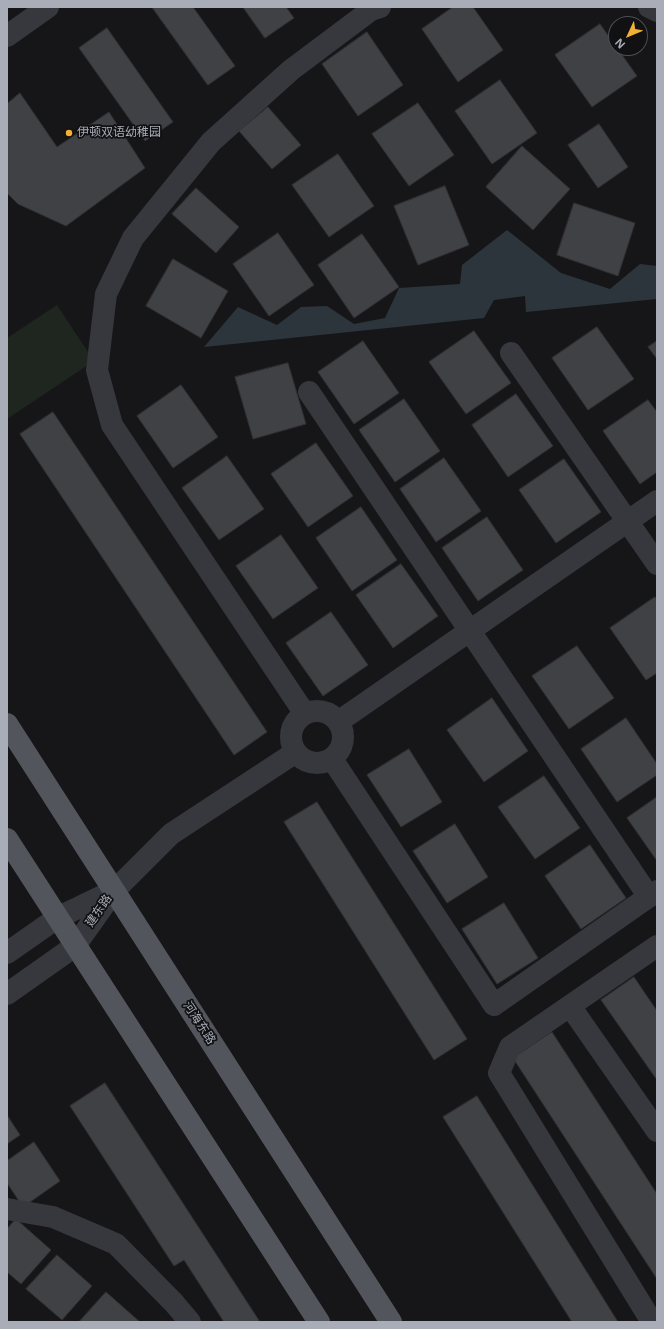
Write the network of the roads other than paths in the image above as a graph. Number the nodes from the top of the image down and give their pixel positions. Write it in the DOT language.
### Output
graph roads {
  1 [pos="48,7"];
  2 [pos="649,7"];
  3 [pos="370,9"];
  4 [pos="657,11"];
  5 [pos="7,36"];
  6 [pos="511,353"];
  7 [pos="309,392"];
  8 [pos="657,501"];
  9 [pos="628,522"];
  10 [pos="657,564"];
  11 [pos="469,631"];
  12 [pos="305,714"];
  13 [pos="338,722"];
  14 [pos="7,724"];
  15 [pos="296,752"];
  16 [pos="332,759"];
  17 [pos="7,839"];
  18 [pos="114,890"];
  19 [pos="653,894"];
  20 [pos="57,918"];
  21 [pos="75,946"];
  22 [pos="657,946"];
  23 [pos="7,953"];
  24 [pos="7,994"];
  25 [pos="570,1006"];
  26 [pos="657,1131"];
  27 [pos="7,1209"];
  28 [pos="190,1322"];
  29 [pos="319,1322"];
  30 [pos="391,1322"];
  31 [pos="652,1322"];
  1 -- 5 [label="street"];
  2 -- 4 [label="street"];
  3 -- 12 [label="street"];
  6 -- 9 [label="street"];
  7 -- 11 [label="street"];
  8 -- 9 [label="street"];
  9 -- 10 [label="street"];
  9 -- 11 [label="street"];
  11 -- 13 [label="street"];
  11 -- 19 [label="street"];
  12 -- 13 [label="street"];
  12 -- 15 [label="street"];
  13 -- 16 [label="street"];
  14 -- 18 [label="main road, 河海东路"];
  15 -- 16 [label="street"];
  15 -- 18 [label="street"];
  16 -- 19 [label="street"];
  17 -- 20 [label="main road"];
  18 -- 20 [label="street, 建东路"];
  18 -- 21 [label="street, 建东路"];
  18 -- 30 [label="main road, 河海东路"];
  20 -- 21 [label="main road"];
  20 -- 23 [label="street, 建东路"];
  21 -- 24 [label="street, 建东路"];
  21 -- 29 [label="main road"];
  22 -- 25 [label="street"];
  25 -- 26 [label="street"];
  25 -- 31 [label="street"];
  27 -- 28 [label="street"];
}
